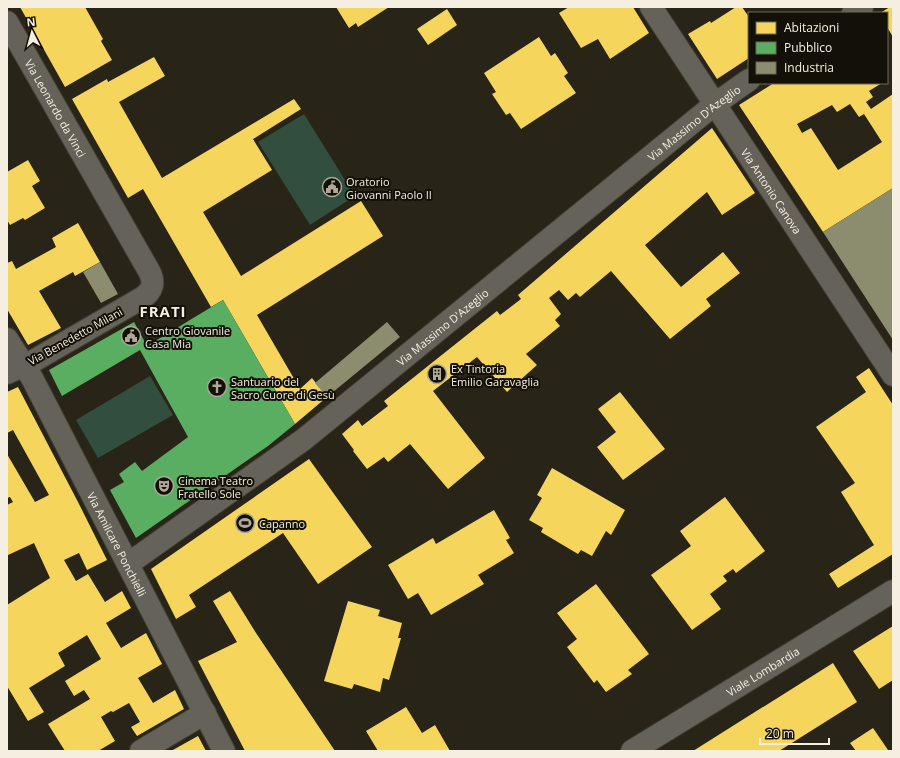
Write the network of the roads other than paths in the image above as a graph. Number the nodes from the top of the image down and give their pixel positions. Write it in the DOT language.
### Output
graph roads {
  1 [pos="651,7"];
  2 [pos="7,22"];
  3 [pos="748,81"];
  4 [pos="716,104"];
  5 [pos="142,298"];
  6 [pos="7,340"];
  7 [pos="15,369"];
  8 [pos="893,375"];
  9 [pos="128,564"];
  10 [pos="893,591"];
  11 [pos="205,713"];
  12 [pos="141,751"];
  13 [pos="224,751"];
  14 [pos="632,751"];
  1 -- 4 [label="street, Via Antonio Canova"];
  2 -- 5 [label="street, Via Leonardo da Vinci"];
  3 -- 4 [label="street, Via Massimo D'Azeglio"];
  4 -- 8 [label="street, Via Antonio Canova"];
  4 -- 9 [label="street, Via Massimo D'Azeglio"];
  5 -- 7 [label="street, Via Benedetto Milani"];
  6 -- 7 [label="street, Via Amilcare Ponchielli"];
  7 -- 9 [label="street, Via Amilcare Ponchielli"];
  9 -- 11 [label="street, Via Amilcare Ponchielli"];
  10 -- 14 [label="street, Viale Lombardia"];
  11 -- 12 [label="street"];
  11 -- 13 [label="street, Via Amilcare Ponchielli"];
}
